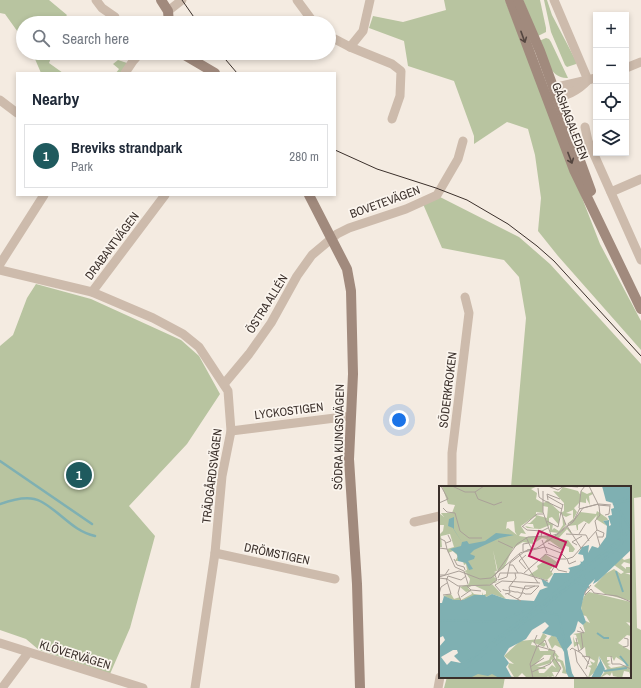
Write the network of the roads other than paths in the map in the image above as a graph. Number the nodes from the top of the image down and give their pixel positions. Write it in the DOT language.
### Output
graph roads {
  1 [pos="96,0"];
  2 [pos="161,0"];
  3 [pos="182,0"];
  4 [pos="297,0"];
  5 [pos="370,0"];
  6 [pos="510,0"];
  7 [pos="518,0"];
  8 [pos="554,0"];
  9 [pos="168,11"];
  10 [pos="114,16"];
  11 [pos="169,16"];
  12 [pos="309,16"];
  13 [pos="336,40"];
  14 [pos="350,47"];
  15 [pos="134,60"];
  16 [pos="193,60"];
  17 [pos="641,62"];
  18 [pos="629,67"];
  19 [pos="126,72"];
  20 [pos="213,72"];
  21 [pos="592,79"];
  22 [pos="555,93"];
  23 [pos="546,96"];
  24 [pos="0,100"];
  25 [pos="16,112"];
  26 [pos="392,119"];
  27 [pos="585,127"];
  28 [pos="462,141"];
  29 [pos="641,179"];
  30 [pos="611,192"];
  31 [pos="43,196"];
  32 [pos="165,196"];
  33 [pos="310,196"];
  34 [pos="332,239"];
  35 [pos="612,249"];
  36 [pos="641,260"];
  37 [pos="0,264"];
  38 [pos="0,270"];
  39 [pos="92,292"];
  40 [pos="465,297"];
  41 [pos="641,308"];
  42 [pos="224,384"];
  43 [pos="351,416"];
  44 [pos="231,431"];
  45 [pos="452,486"];
  46 [pos="439,516"];
  47 [pos="414,522"];
  48 [pos="215,553"];
  49 [pos="335,579"];
  50 [pos="0,644"];
  51 [pos="28,653"];
  52 [pos="440,678"];
  53 [pos="2,688"];
  54 [pos="143,688"];
  55 [pos="195,688"];
  56 [pos="360,688"];
  57 [pos="438,688"];
  1 -- 10 [label="street"];
  2 -- 9 [label="main road"];
  3 -- 9 [label="street"];
  4 -- 12 [label="street"];
  5 -- 14 [label="street"];
  6 -- 23 [label="main road, GÅSHAGALEDEN, one-way"];
  7 -- 22 [label="main road, GÅSHAGALEDEN"];
  8 -- 21 [label="street"];
  9 -- 11 [label="main road"];
  13 -- 14 [label="street"];
  14 -- 26 [label="street"];
  15 -- 19 [label="street"];
  16 -- 20 [label="main road"];
  17 -- 18 [label="street"];
  21 -- 22 [label="street"];
  22 -- 23 [label="street"];
  22 -- 35 [label="main road, GÅSHAGALEDEN"];
  23 -- 35 [label="main road, GÅSHAGALEDEN, one-way"];
  24 -- 25 [label="street"];
  27 -- 30 [label="street"];
  28 -- 34 [label="street, BOVETEVÄGEN"];
  29 -- 30 [label="street"];
  30 -- 36 [label="street"];
  31 -- 37 [label="street"];
  32 -- 39 [label="street, DRABANTVÄGEN"];
  33 -- 34 [label="main road, SÖDRA KUNGSVÄGEN"];
  34 -- 42 [label="street, ÖSTRA ALLÉN"];
  34 -- 43 [label="main road, SÖDRA KUNGSVÄGEN"];
  35 -- 41 [label="main road, GÅSHAGALEDEN"];
  38 -- 39 [label="street, TRÄDGÅRDSVÄGEN"];
  39 -- 42 [label="street, TRÄDGÅRDSVÄGEN"];
  40 -- 45 [label="street, SÖDERKROKEN"];
  42 -- 44 [label="street, TRÄDGÅRDSVÄGEN"];
  43 -- 44 [label="street, LYCKOSTIGEN"];
  43 -- 56 [label="main road, SÖDRA KUNGSVÄGEN"];
  44 -- 48 [label="street, TRÄDGÅRDSVÄGEN"];
  46 -- 47 [label="street"];
  48 -- 49 [label="street, DRÖMSTIGEN"];
  48 -- 55 [label="street, TRÄDGÅRDSVÄGEN"];
  50 -- 51 [label="street, KLÖVERVÄGEN"];
  51 -- 53 [label="street"];
  51 -- 54 [label="street, KLÖVERVÄGEN"];
  52 -- 57 [label="street"];
}
